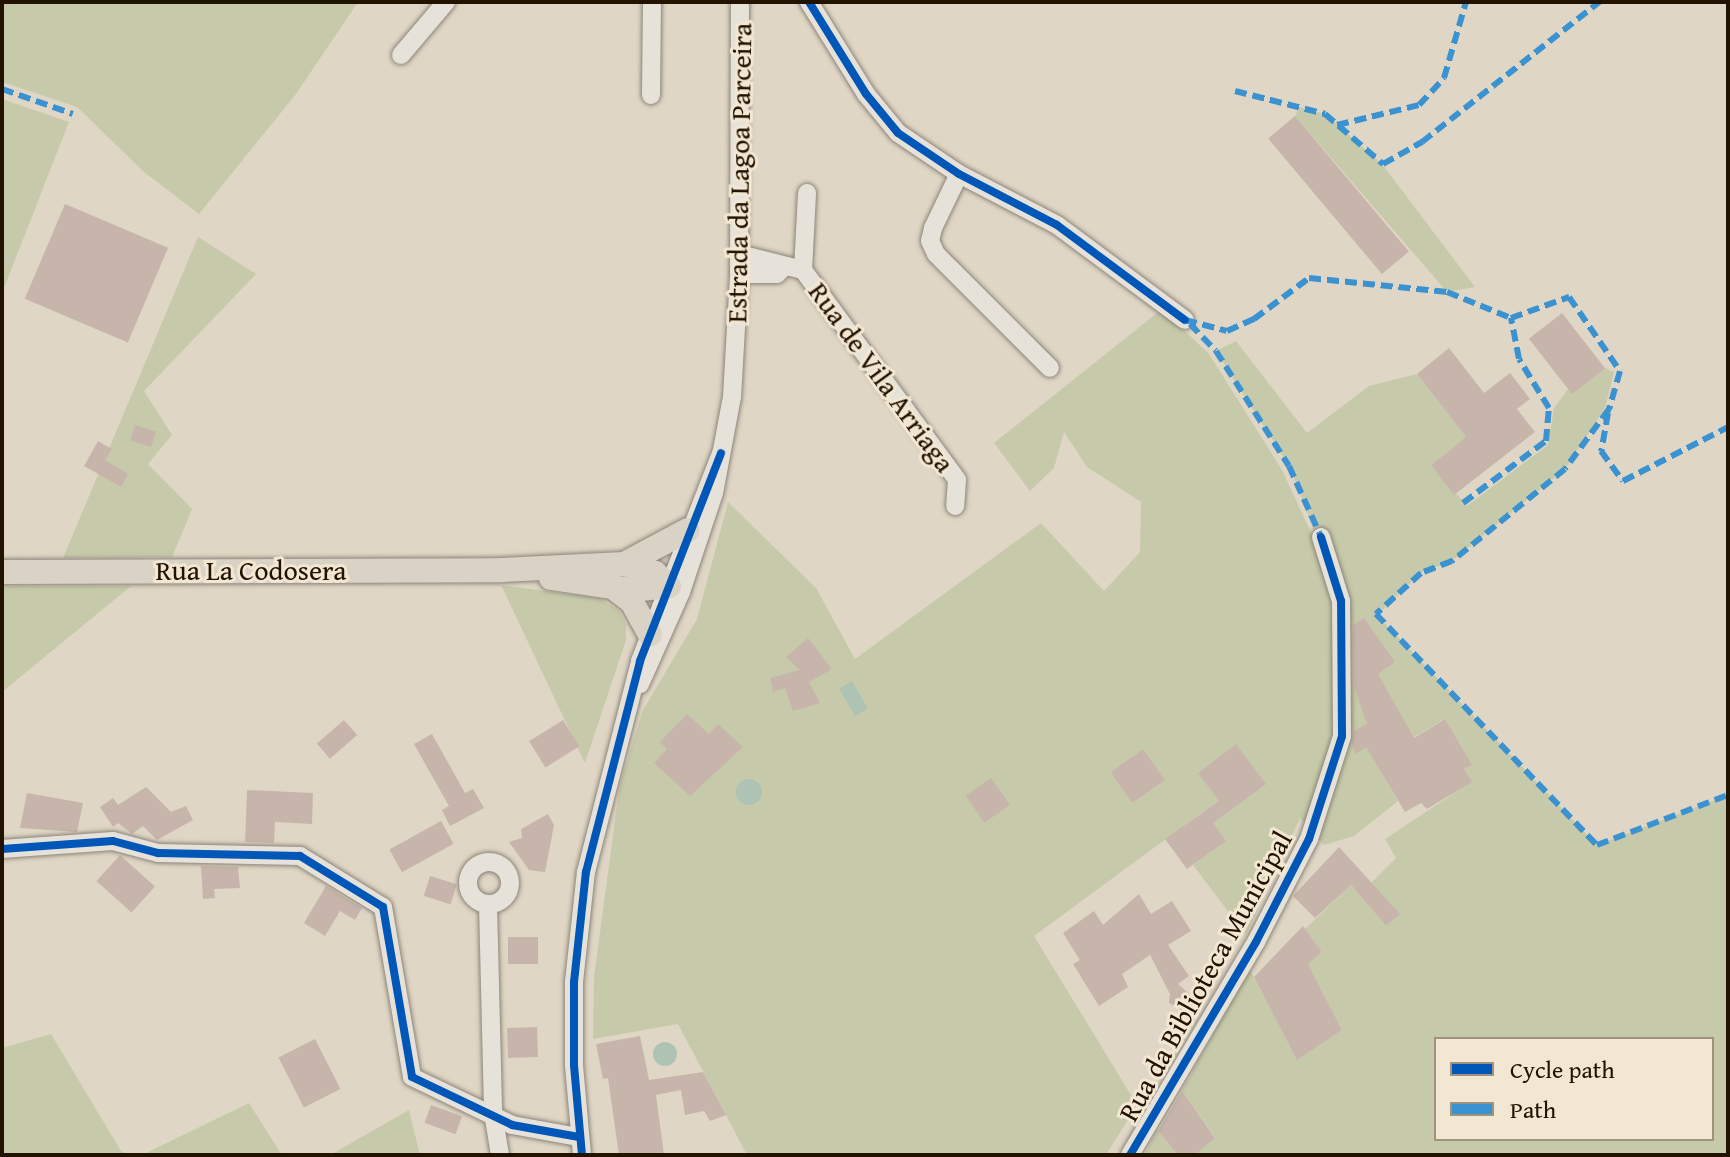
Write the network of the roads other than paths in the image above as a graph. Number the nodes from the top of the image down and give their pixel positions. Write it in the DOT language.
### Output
graph roads {
  1 [pos="446,2"];
  2 [pos="652,2"];
  3 [pos="740,2"];
  4 [pos="809,2"];
  5 [pos="401,55"];
  6 [pos="651,95"];
  7 [pos="959,174"];
  8 [pos="807,193"];
  9 [pos="739,254"];
  10 [pos="794,268"];
  11 [pos="739,274"];
  12 [pos="1185,320"];
  13 [pos="1050,368"];
  14 [pos="721,453"];
  15 [pos="955,506"];
  16 [pos="688,530"];
  17 [pos="1321,537"];
  18 [pos="624,564"];
  19 [pos="501,570"];
  20 [pos="2,572"];
  21 [pos="614,588"];
  22 [pos="675,589"];
  23 [pos="650,634"];
  24 [pos="634,693"];
  25 [pos="2,849"];
  26 [pos="488,904"];
  27 [pos="493,1113"];
  28 [pos="581,1146"];
  29 [pos="500,1155"];
  30 [pos="1130,1155"];
  1 -- 5 [label="street"];
  2 -- 6 [label="street"];
  3 -- 9 [label="street, Estrada da Lagoa Parceira"];
  4 -- 7 [label="street"];
  7 -- 12 [label="street"];
  7 -- 13 [label="street"];
  8 -- 10 [label="street"];
  9 -- 10 [label="street, Rua de Vila Arriaga"];
  9 -- 11 [label="street, Estrada da Lagoa Parceira"];
  10 -- 11 [label="street, Rua de Vila Arriaga"];
  10 -- 15 [label="street, Rua de Vila Arriaga"];
  11 -- 14 [label="street, Estrada da Lagoa Parceira"];
  14 -- 16 [label="street"];
  14 -- 22 [label="street"];
  16 -- 18 [label="main road"];
  16 -- 22 [label="street"];
  17 -- 30 [label="street, Rua da Biblioteca Municipal"];
  18 -- 19 [label="main road"];
  18 -- 22 [label="main road"];
  19 -- 20 [label="main road, Rua La Codosera"];
  19 -- 21 [label="main road"];
  21 -- 22 [label="main road"];
  21 -- 23 [label="main road"];
  22 -- 23 [label="street"];
  22 -- 24 [label="street"];
  23 -- 24 [label="street"];
  24 -- 28 [label="street"];
  25 -- 27 [label="street"];
  26 -- 27 [label="street"];
  27 -- 28 [label="street"];
  27 -- 29 [label="street"];
}
